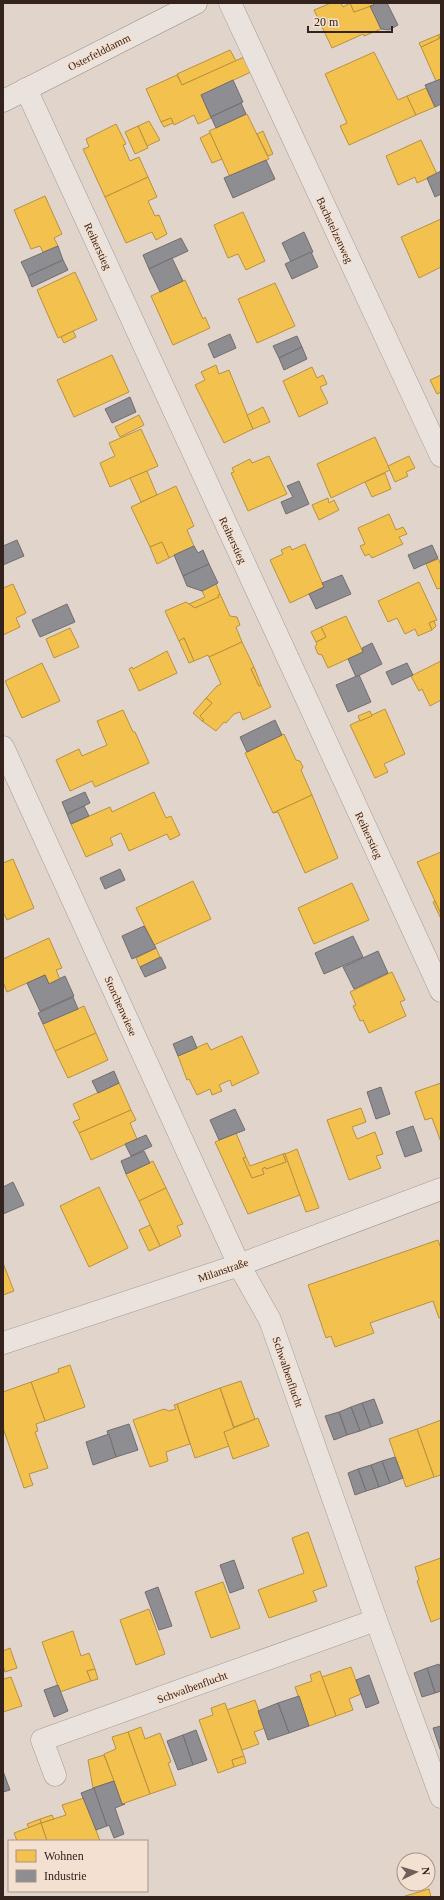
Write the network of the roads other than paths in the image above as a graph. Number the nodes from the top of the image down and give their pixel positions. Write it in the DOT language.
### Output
graph roads {
  1 [pos="196,3"];
  2 [pos="230,3"];
  3 [pos="26,89"];
  4 [pos="3,101"];
  5 [pos="441,456"];
  6 [pos="3,747"];
  7 [pos="441,991"];
  8 [pos="441,1189"];
  9 [pos="239,1265"];
  10 [pos="3,1343"];
  11 [pos="376,1620"];
  12 [pos="55,1775"];
  13 [pos="441,1798"];
  1 -- 3 [label="street, Osterfelddamm"];
  2 -- 5 [label="street, Bachstelzenweg"];
  3 -- 4 [label="street, Osterfelddamm"];
  3 -- 7 [label="street, Reiherstieg"];
  6 -- 9 [label="street, Storchenwiese"];
  8 -- 9 [label="street, Milanstraße"];
  9 -- 10 [label="street, Milanstraße"];
  9 -- 11 [label="street, Schwalbenflucht"];
  11 -- 12 [label="street, Schwalbenflucht"];
  11 -- 13 [label="street, Schwalbenflucht"];
}
